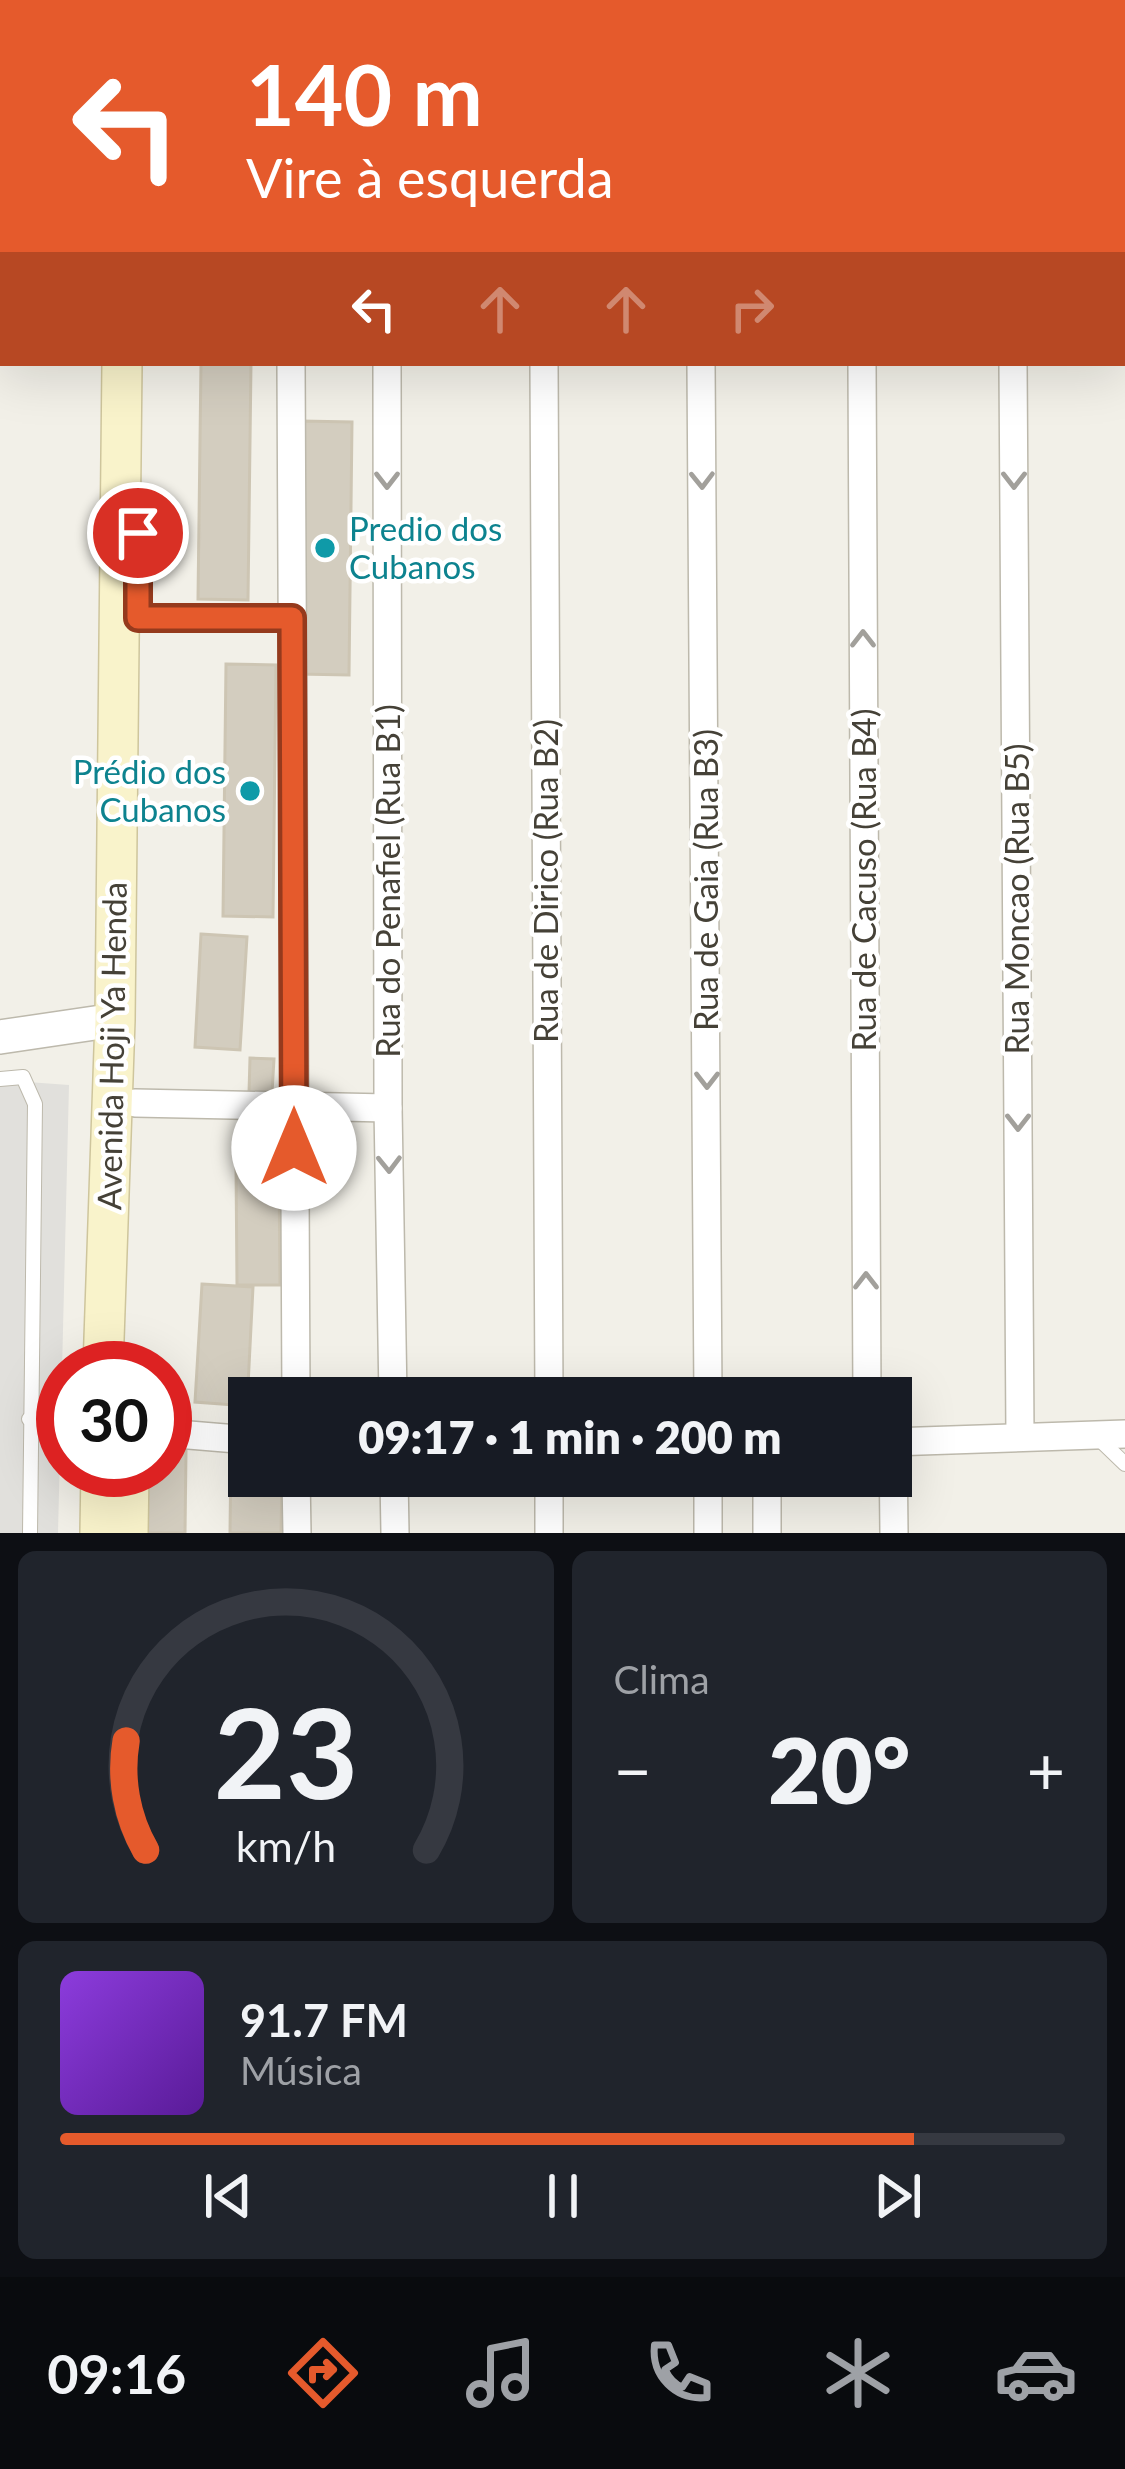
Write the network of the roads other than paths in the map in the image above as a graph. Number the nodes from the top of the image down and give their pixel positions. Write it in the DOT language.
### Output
graph roads {
  1 [pos="122,366"];
  2 [pos="139,366"];
  3 [pos="291,366"];
  4 [pos="387,366"];
  5 [pos="544,366"];
  6 [pos="701,366"];
  7 [pos="862,366"];
  8 [pos="1013,366"];
  9 [pos="138,618"];
  10 [pos="292,618"];
  11 [pos="115,1020"];
  12 [pos="0,1037"];
  13 [pos="0,1079"];
  14 [pos="135,1103"];
  15 [pos="293,1107"];
  16 [pos="388,1108"];
  17 [pos="104,1341"];
  18 [pos="131,1341"];
  19 [pos="296,1377"];
  20 [pos="393,1377"];
  21 [pos="549,1377"];
  22 [pos="708,1377"];
  23 [pos="867,1377"];
  24 [pos="29,1419"];
  25 [pos="36,1419"];
  26 [pos="1125,1434"];
  27 [pos="192,1435"];
  28 [pos="1095,1435"];
  29 [pos="1020,1436"];
  30 [pos="228,1438"];
  31 [pos="912,1441"];
  32 [pos="1125,1464"];
  33 [pos="100,1497"];
  34 [pos="129,1497"];
  35 [pos="296,1497"];
  36 [pos="394,1497"];
  37 [pos="549,1497"];
  38 [pos="708,1497"];
  39 [pos="767,1497"];
  40 [pos="893,1497"];
  41 [pos="30,1533"];
  42 [pos="100,1533"];
  43 [pos="128,1533"];
  44 [pos="297,1533"];
  45 [pos="395,1533"];
  46 [pos="549,1533"];
  47 [pos="708,1533"];
  48 [pos="766,1533"];
  49 [pos="894,1533"];
  1 -- 11 [label="main road, Avenida Hoji Ya Henda"];
  2 -- 9 [label="main road, Avenida Hoji Ya Henda"];
  3 -- 10 [label="street"];
  4 -- 16 [label="street, Rua do Penafiel (Rua B1), one-way"];
  5 -- 21 [label="street, Rua de Dirico (Rua B2)"];
  6 -- 22 [label="street, Rua de Gaia (Rua B3), one-way"];
  23 -- 7 [label="street, Rua de Cacuso (Rua B4), one-way"];
  8 -- 29 [label="street, Rua Moncao (Rua B5), one-way"];
  9 -- 10 [label="street"];
  9 -- 14 [label="main road, Avenida Hoji Ya Henda"];
  10 -- 15 [label="street"];
  11 -- 12 [label="street"];
  11 -- 17 [label="main road, Avenida Hoji Ya Henda"];
  13 -- 24 [label="lane"];
  14 -- 15 [label="street"];
  14 -- 18 [label="main road, Avenida Hoji Ya Henda"];
  15 -- 16 [label="street"];
  15 -- 19 [label="street"];
  16 -- 20 [label="street, Rua do Penafiel (Rua B1), one-way"];
  24 -- 25 [label="lane"];
  24 -- 41 [label="lane"];
  26 -- 28 [label="street"];
  27 -- 30 [label="street"];
  28 -- 29 [label="street"];
  28 -- 32 [label="lane"];
  29 -- 31 [label="street"];
  33 -- 42 [label="main road"];
  34 -- 43 [label="main road"];
  35 -- 44 [label="street"];
  36 -- 45 [label="street"];
  37 -- 46 [label="street"];
  38 -- 47 [label="street"];
  39 -- 48 [label="street"];
  40 -- 49 [label="street"];
}
